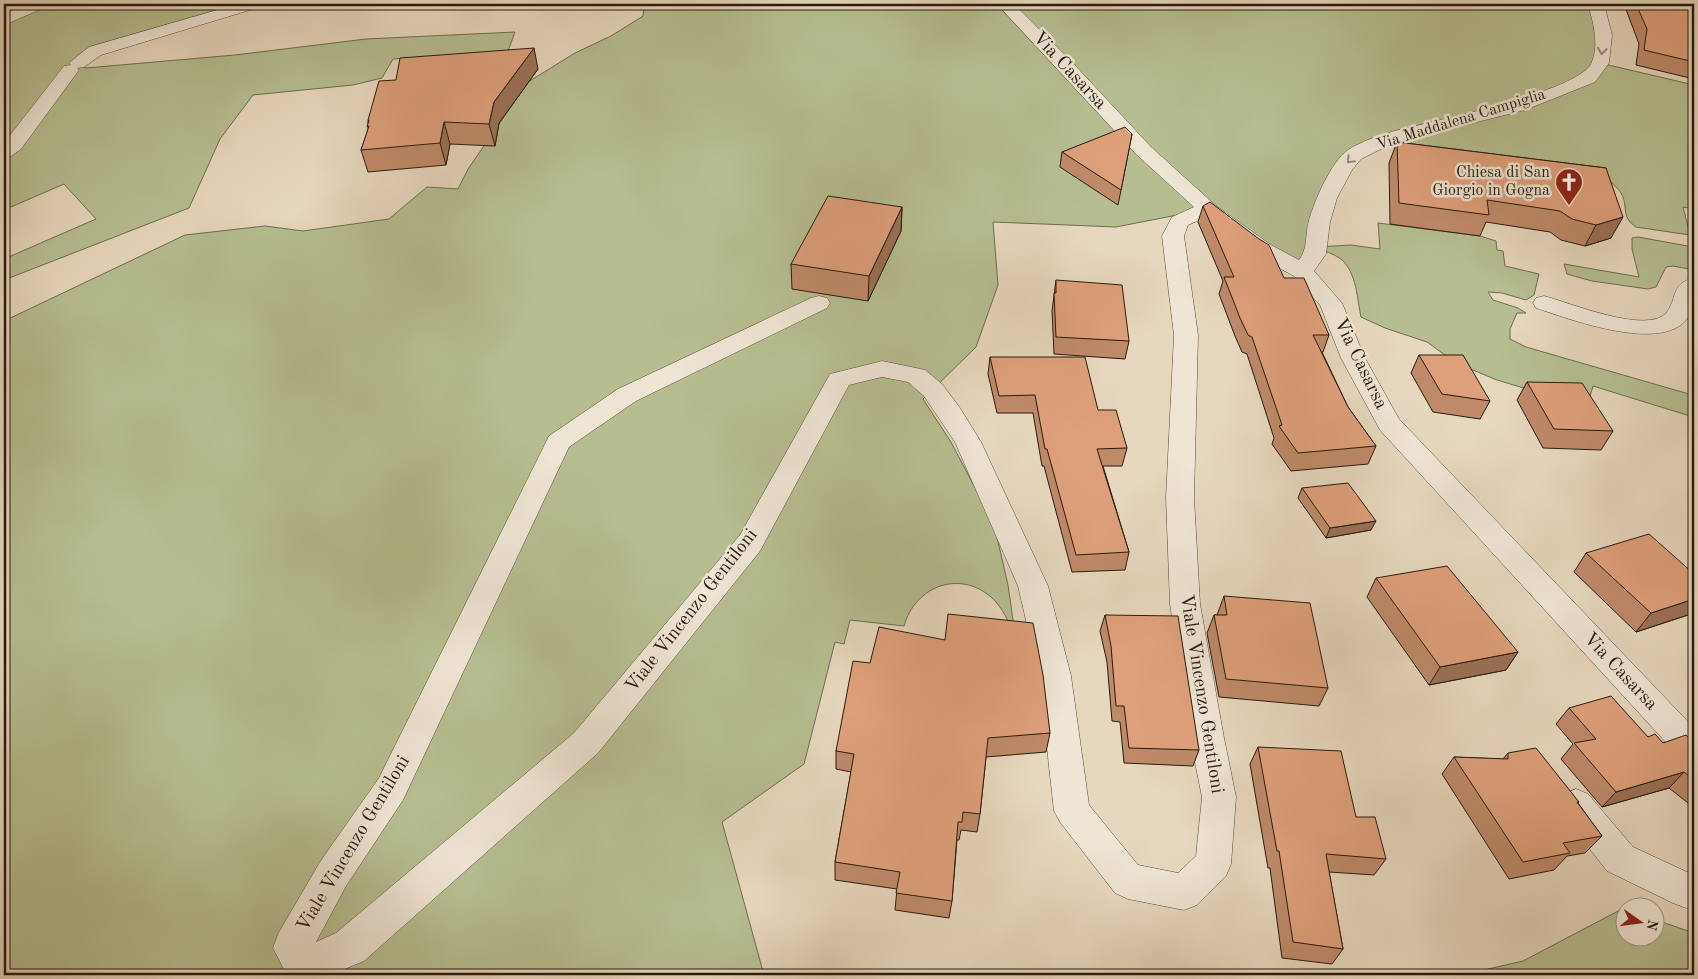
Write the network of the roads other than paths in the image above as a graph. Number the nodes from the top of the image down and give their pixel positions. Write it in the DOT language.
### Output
graph roads {
  1 [pos="40,4"];
  2 [pos="254,4"];
  3 [pos="1005,4"];
  4 [pos="1596,4"];
  5 [pos="4,20"];
  6 [pos="4,152"];
  7 [pos="1208,210"];
  8 [pos="1302,271"];
  9 [pos="1694,285"];
  10 [pos="820,303"];
  11 [pos="1544,303"];
  12 [pos="1694,750"];
  13 [pos="1554,778"];
  14 [pos="1694,889"];
  1 -- 5 [label="street"];
  2 -- 6 [label="street"];
  3 -- 7 [label="street, Via Casarsa"];
  4 -- 8 [label="street, Via Maddalena Campiglia, one-way"];
  7 -- 8 [label="street, Via Casarsa"];
  7 -- 10 [label="street, Viale Vincenzo Gentiloni"];
  8 -- 12 [label="street, Via Casarsa"];
  9 -- 11 [label="street"];
  13 -- 14 [label="street"];
}
